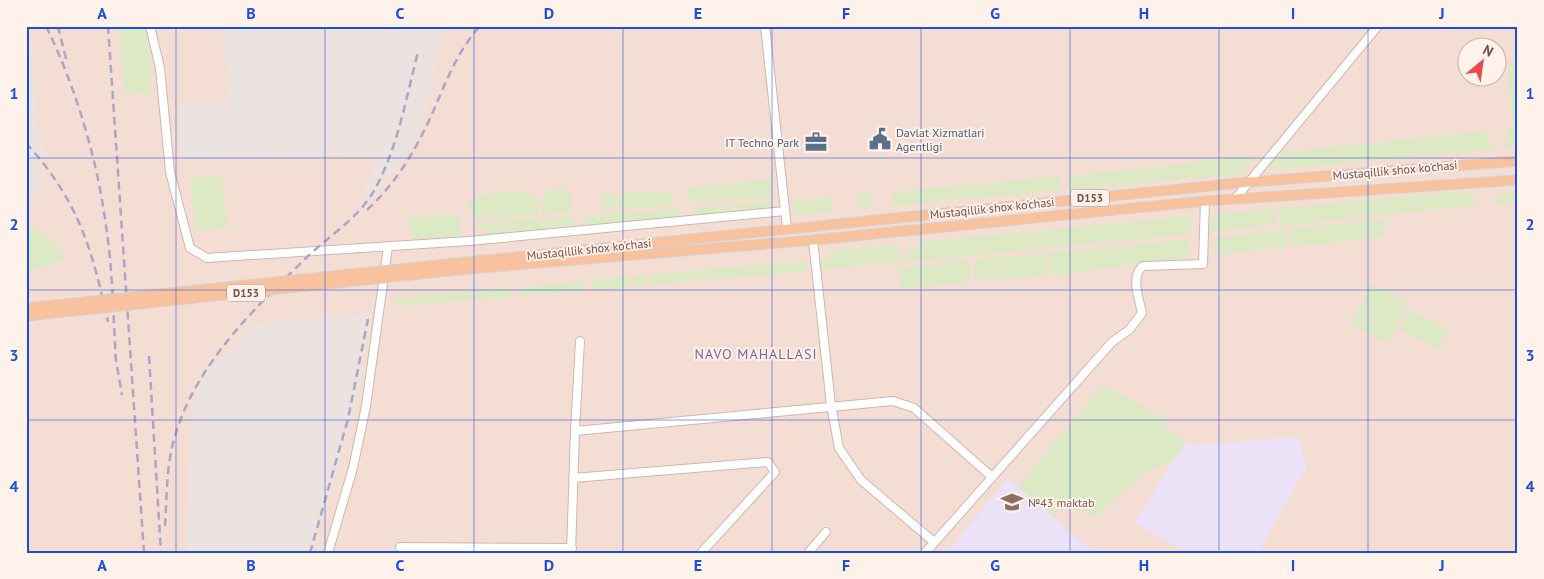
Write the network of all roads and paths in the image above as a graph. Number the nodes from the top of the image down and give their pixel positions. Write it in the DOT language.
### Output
graph roads {
  1 [pos="150,26"];
  2 [pos="765,26"];
  3 [pos="1378,26"];
  4 [pos="1518,161"];
  5 [pos="1518,180"];
  6 [pos="1249,182"];
  7 [pos="1205,186"];
  8 [pos="1235,199"];
  9 [pos="1205,201"];
  10 [pos="785,211"];
  11 [pos="788,228"];
  12 [pos="678,240"];
  13 [pos="813,240"];
  14 [pos="388,247"];
  15 [pos="680,252"];
  16 [pos="466,266"];
  17 [pos="26,308"];
  18 [pos="26,316"];
  19 [pos="580,341"];
  20 [pos="830,405"];
  21 [pos="575,431"];
  22 [pos="992,477"];
  23 [pos="573,478"];
  24 [pos="826,532"];
  25 [pos="934,542"];
  26 [pos="400,547"];
  27 [pos="571,550"];
  28 [pos="328,553"];
  29 [pos="701,553"];
  30 [pos="808,553"];
  31 [pos="925,553"];
  1 -- 14 [label="street"];
  2 -- 10 [label="street"];
  3 -- 6 [label="street"];
  4 -- 6 [label="main road, Mustaqillik shox ko'chasi / D153"];
  5 -- 8 [label="main road, Mustaqillik shox ko'chasi / D153"];
  6 -- 7 [label="main road, Mustaqillik shox ko'chasi / D153"];
  6 -- 8 [label="street"];
  7 -- 9 [label="main road"];
  7 -- 11 [label="main road, Mustaqillik shox ko'chasi / D153"];
  8 -- 9 [label="main road, Mustaqillik shox ko'chasi / D153"];
  9 -- 13 [label="main road, Mustaqillik shox ko'chasi / D153"];
  9 -- 22 [label="street"];
  10 -- 11 [label="street"];
  10 -- 14 [label="street"];
  11 -- 12 [label="main road, Mustaqillik shox ko'chasi / D153"];
  12 -- 15 [label="main road"];
  12 -- 16 [label="main road, Mustaqillik shox ko'chasi / D153"];
  13 -- 15 [label="main road, Mustaqillik shox ko'chasi / D153"];
  13 -- 20 [label="street"];
  14 -- 28 [label="street"];
  15 -- 16 [label="main road, Mustaqillik shox ko'chasi / D153"];
  16 -- 17 [label="main road, D153, bridge"];
  16 -- 18 [label="main road, D153, bridge"];
  19 -- 21 [label="street"];
  20 -- 21 [label="street"];
  20 -- 22 [label="street"];
  20 -- 25 [label="street"];
  21 -- 23 [label="street"];
  22 -- 25 [label="street"];
  23 -- 27 [label="street"];
  23 -- 29 [label="street"];
  24 -- 30 [label="street"];
  25 -- 31 [label="street"];
  26 -- 27 [label="street"];
}
